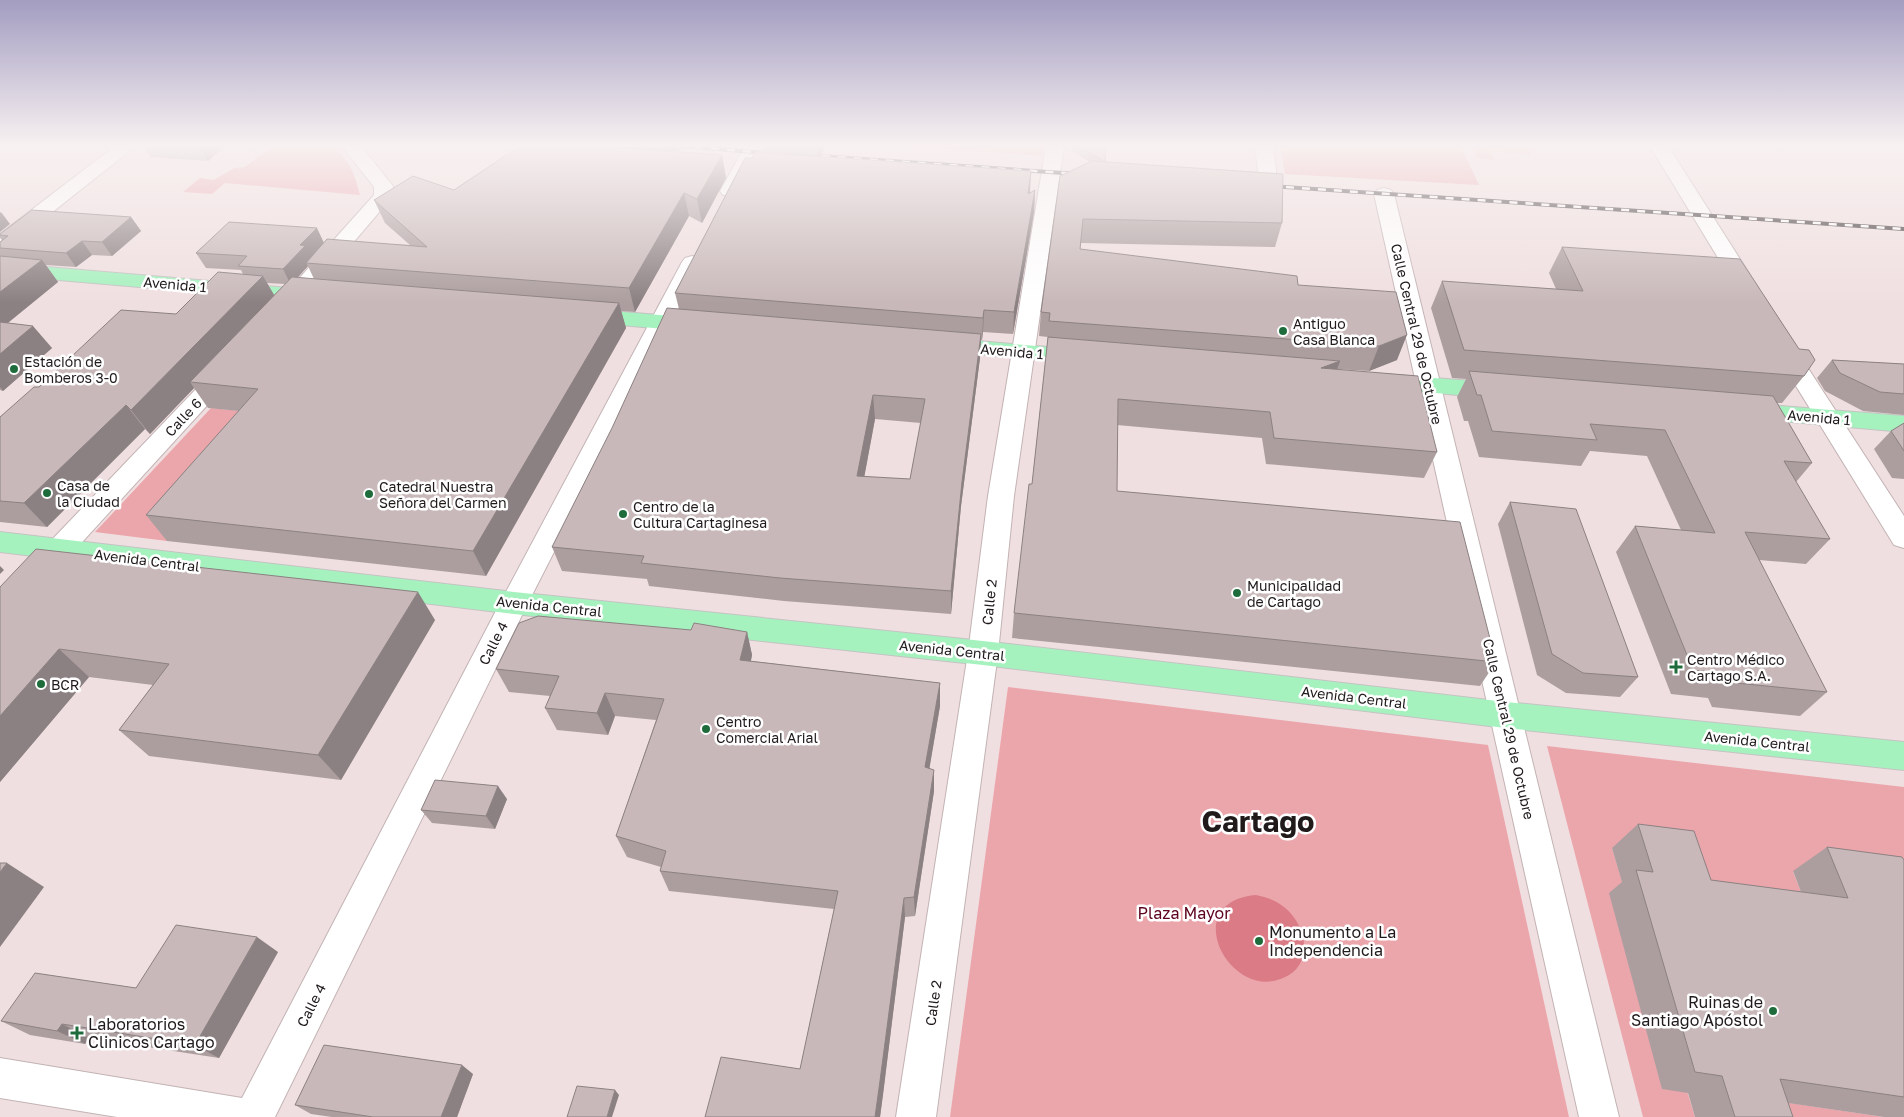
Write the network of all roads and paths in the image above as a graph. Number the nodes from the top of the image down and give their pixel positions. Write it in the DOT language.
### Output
graph roads {
  1 [pos="59,198"];
  2 [pos="381,198"];
  3 [pos="727,198"];
  4 [pos="1038,198"];
  5 [pos="1385,198"];
  6 [pos="1691,198"];
  7 [pos="720,208"];
  8 [pos="702,243"];
  9 [pos="0,244"];
  10 [pos="0,269"];
  11 [pos="298,294"];
  12 [pos="337,297"];
  13 [pos="562,314"];
  14 [pos="660,322"];
  15 [pos="271,324"];
  16 [pos="719,327"];
  17 [pos="924,344"];
  18 [pos="1022,352"];
  19 [pos="243,353"];
  20 [pos="1101,358"];
  21 [pos="1360,380"];
  22 [pos="1429,386"];
  23 [pos="1518,393"];
  24 [pos="1727,409"];
  25 [pos="1826,417"];
  26 [pos="1904,424"];
  27 [pos="1904,538"];
  28 [pos="0,542"];
  29 [pos="58,549"];
  30 [pos="514,603"];
  31 [pos="0,613"];
  32 [pos="983,653"];
  33 [pos="1506,715"];
  34 [pos="1904,756"];
  35 [pos="0,1078"];
  36 [pos="240,1117"];
  37 [pos="254,1117"];
  38 [pos="916,1117"];
  39 [pos="1599,1117"];
  1 -- 9 [label="street"];
  2 -- 11 [label="street"];
  3 -- 7 [label="street"];
  4 -- 18 [label="street, Calle 2"];
  5 -- 22 [label="street, Calle Central 29 de Octubre"];
  6 -- 25 [label="street"];
  8 -- 14 [label="street, Calle 4"];
  10 -- 11 [label="main road, Avenida 1"];
  11 -- 12 [label="main road, Avenida 1"];
  11 -- 15 [label="street"];
  13 -- 14 [label="main road"];
  14 -- 16 [label="main road"];
  14 -- 30 [label="street, Calle 4"];
  17 -- 18 [label="main road, Avenida 1"];
  18 -- 20 [label="main road, Avenida 1"];
  18 -- 32 [label="street, Calle 2"];
  19 -- 29 [label="street, Calle 6"];
  21 -- 22 [label="main road"];
  22 -- 23 [label="main road"];
  22 -- 33 [label="street, Calle Central 29 de Octubre"];
  24 -- 25 [label="main road, Avenida 1"];
  25 -- 26 [label="main road, Avenida 1"];
  25 -- 27 [label="street"];
  28 -- 29 [label="main road, Avenida Central"];
  29 -- 30 [label="main road, Avenida Central"];
  29 -- 31 [label="street, Calle 6"];
  30 -- 32 [label="main road, Avenida Central"];
  30 -- 37 [label="street, Calle 4"];
  32 -- 33 [label="main road, Avenida Central"];
  32 -- 38 [label="street, Calle 2"];
  33 -- 34 [label="main road, Avenida Central"];
  33 -- 39 [label="street, Calle Central 29 de Octubre"];
  35 -- 36 [label="street"];
}
